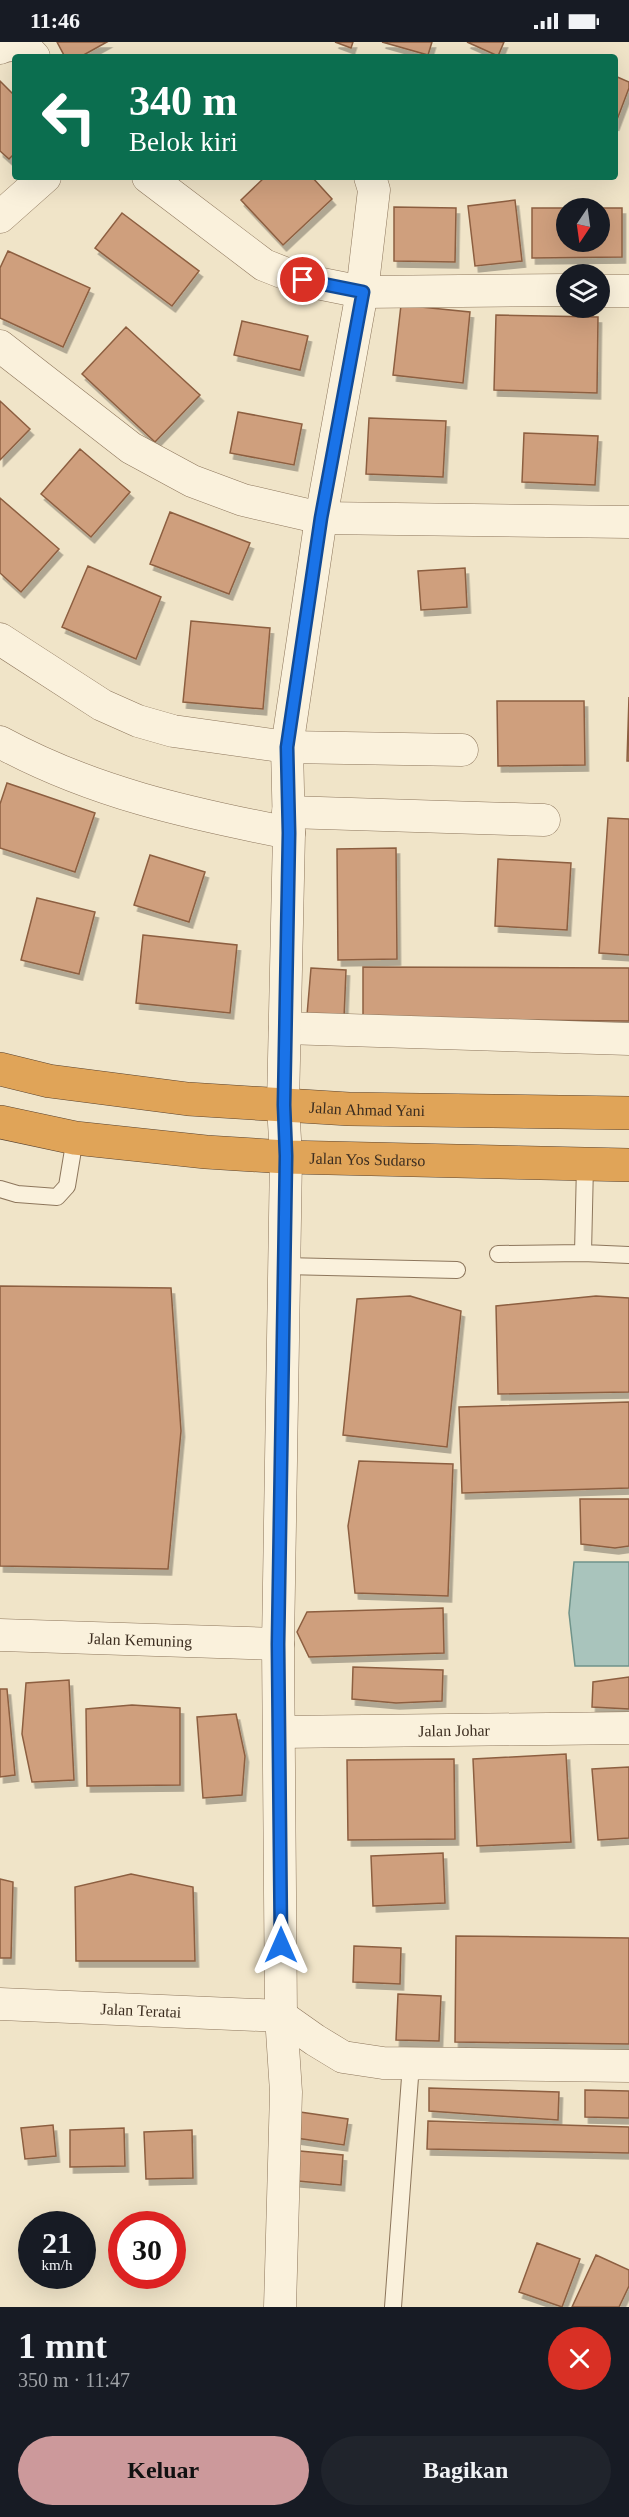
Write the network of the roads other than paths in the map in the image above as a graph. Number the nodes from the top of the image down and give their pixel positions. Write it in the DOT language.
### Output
graph roads {
  1 [pos="0,48"];
  2 [pos="31,54"];
  3 [pos="42,180"];
  4 [pos="152,180"];
  5 [pos="375,181"];
  6 [pos="0,217"];
  7 [pos="556,290"];
  8 [pos="610,291"];
  9 [pos="629,291"];
  10 [pos="363,292"];
  11 [pos="0,346"];
  12 [pos="321,518"];
  13 [pos="629,522"];
  14 [pos="0,639"];
  15 [pos="0,742"];
  16 [pos="287,747"];
  17 [pos="462,750"];
  18 [pos="544,820"];
  19 [pos="288,822"];
  20 [pos="285,1028"];
  21 [pos="629,1039"];
  22 [pos="0,1069"];
  23 [pos="284,1105"];
  24 [pos="629,1113"];
  25 [pos="0,1122"];
  26 [pos="75,1138"];
  27 [pos="286,1156"];
  28 [pos="585,1165"];
  29 [pos="629,1165"];
  30 [pos="0,1190"];
  31 [pos="583,1253"];
  32 [pos="498,1254"];
  33 [pos="629,1255"];
  34 [pos="285,1266"];
  35 [pos="457,1270"];
  36 [pos="0,1635"];
  37 [pos="278,1644"];
  38 [pos="629,1728"];
  39 [pos="280,1732"];
  40 [pos="0,2004"];
  41 [pos="281,2016"];
  42 [pos="411,2064"];
  43 [pos="629,2066"];
  44 [pos="280,2307"];
  45 [pos="393,2307"];
  1 -- 2 [label="street"];
  3 -- 6 [label="street"];
  4 -- 10 [label="street"];
  5 -- 10 [label="street"];
  7 -- 10 [label="street"];
  8 -- 9 [label="street"];
  10 -- 12 [label="street"];
  11 -- 12 [label="street"];
  12 -- 13 [label="street"];
  12 -- 16 [label="street"];
  14 -- 16 [label="street"];
  15 -- 19 [label="street"];
  16 -- 17 [label="street"];
  16 -- 19 [label="street"];
  18 -- 19 [label="street"];
  19 -- 20 [label="street"];
  20 -- 21 [label="street"];
  20 -- 23 [label="street"];
  22 -- 23 [label="highway, Jalan Ahmad Yani"];
  23 -- 24 [label="highway, Jalan Ahmad Yani"];
  23 -- 27 [label="street"];
  25 -- 26 [label="highway, Jalan Yos Sudarso"];
  26 -- 27 [label="highway, Jalan Yos Sudarso"];
  26 -- 30 [label="lane"];
  27 -- 28 [label="highway, Jalan Yos Sudarso"];
  27 -- 34 [label="street"];
  28 -- 29 [label="highway, Jalan Yos Sudarso"];
  28 -- 31 [label="lane"];
  31 -- 32 [label="lane"];
  31 -- 33 [label="lane"];
  34 -- 35 [label="lane"];
  34 -- 37 [label="street"];
  36 -- 37 [label="street, Jalan Kemuning"];
  37 -- 39 [label="street"];
  38 -- 39 [label="street, Jalan Johar"];
  39 -- 41 [label="street"];
  40 -- 41 [label="street, Jalan Teratai"];
  41 -- 42 [label="street"];
  41 -- 44 [label="street"];
  42 -- 43 [label="street"];
  42 -- 45 [label="lane"];
}
